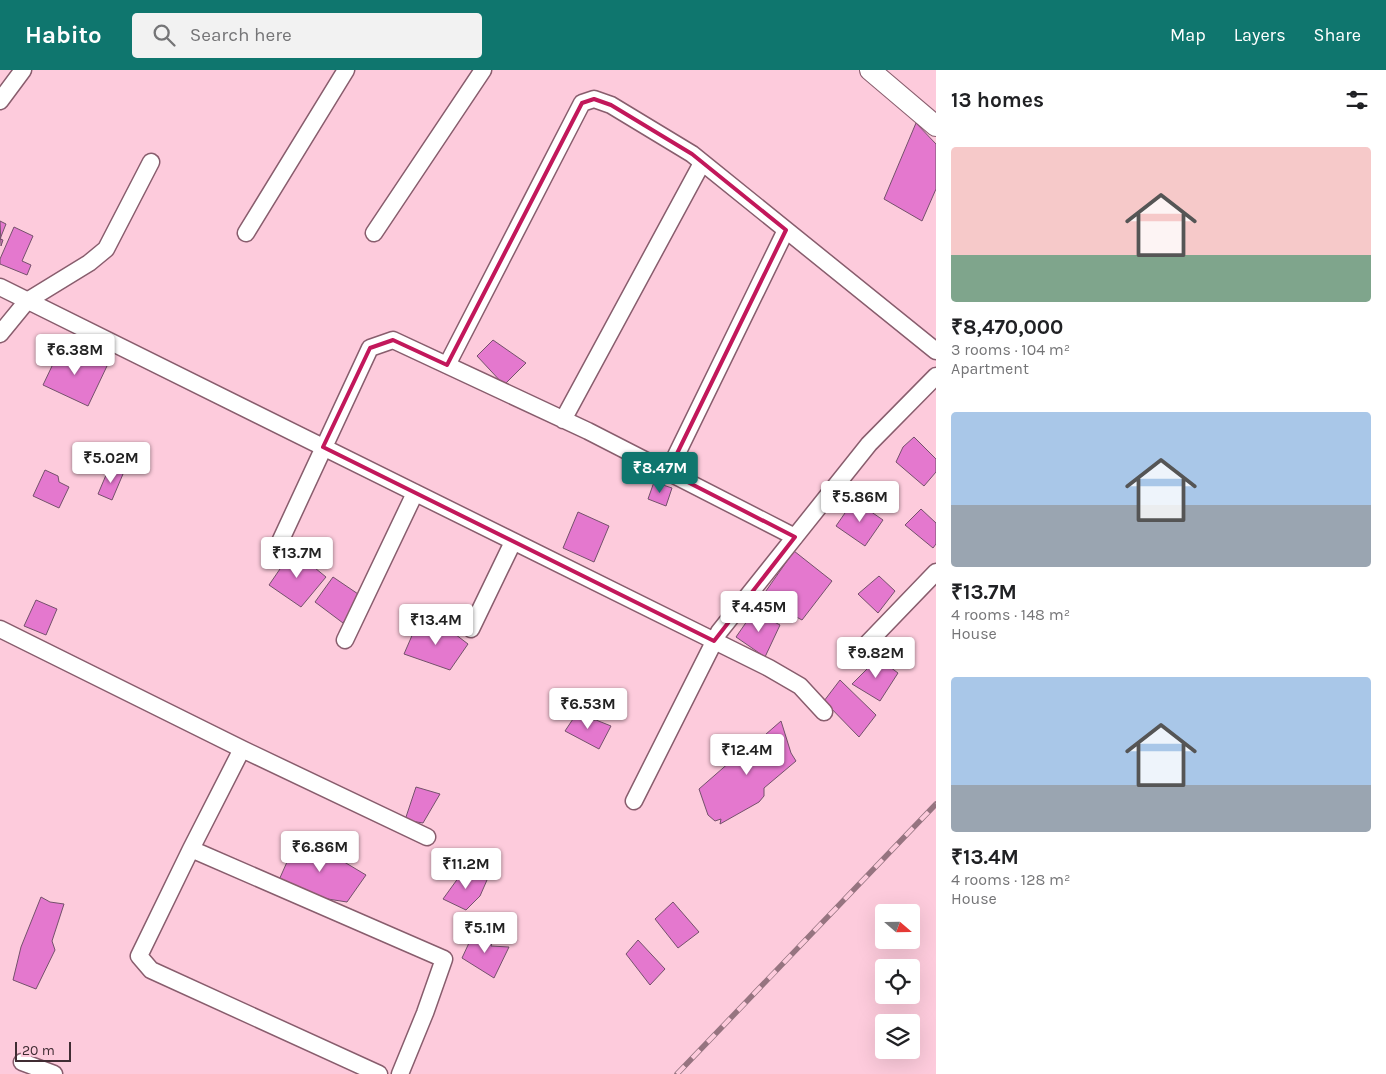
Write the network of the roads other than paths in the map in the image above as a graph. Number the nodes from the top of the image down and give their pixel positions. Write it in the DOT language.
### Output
graph roads {
  1 [pos="23,70"];
  2 [pos="346,70"];
  3 [pos="483,70"];
  4 [pos="870,70"];
  5 [pos="0,101"];
  6 [pos="936,126"];
  7 [pos="151,162"];
  8 [pos="702,163"];
  9 [pos="786,230"];
  10 [pos="246,233"];
  11 [pos="374,234"];
  12 [pos="0,287"];
  13 [pos="27,301"];
  14 [pos="0,334"];
  15 [pos="936,351"];
  16 [pos="447,365"];
  17 [pos="936,376"];
  18 [pos="564,420"];
  19 [pos="323,447"];
  20 [pos="668,472"];
  21 [pos="415,493"];
  22 [pos="795,537"];
  23 [pos="513,542"];
  24 [pos="272,559"];
  25 [pos="936,572"];
  26 [pos="0,629"];
  27 [pos="471,629"];
  28 [pos="345,640"];
  29 [pos="714,641"];
  30 [pos="860,652"];
  31 [pos="824,712"];
  32 [pos="242,749"];
  33 [pos="634,801"];
  34 [pos="427,837"];
  35 [pos="190,849"];
  36 [pos="22,1062"];
  37 [pos="54,1074"];
  38 [pos="379,1074"];
  39 [pos="400,1074"];
  1 -- 5 [label="street"];
  2 -- 10 [label="street"];
  3 -- 11 [label="street"];
  4 -- 6 [label="street"];
  7 -- 13 [label="street"];
  8 -- 9 [label="street"];
  8 -- 16 [label="street"];
  8 -- 18 [label="street"];
  9 -- 15 [label="street"];
  9 -- 20 [label="street"];
  12 -- 13 [label="street"];
  13 -- 14 [label="street"];
  13 -- 19 [label="street"];
  16 -- 18 [label="street"];
  16 -- 19 [label="street"];
  17 -- 22 [label="street"];
  18 -- 20 [label="street"];
  19 -- 21 [label="street"];
  19 -- 24 [label="street"];
  20 -- 22 [label="street"];
  21 -- 23 [label="street"];
  21 -- 28 [label="street"];
  22 -- 29 [label="street"];
  23 -- 27 [label="street"];
  23 -- 29 [label="street"];
  25 -- 30 [label="street"];
  26 -- 32 [label="street"];
  29 -- 31 [label="street"];
  29 -- 33 [label="street"];
  32 -- 34 [label="street"];
  32 -- 35 [label="street"];
  35 -- 38 [label="street"];
  35 -- 39 [label="street"];
  36 -- 37 [label="street"];
}
